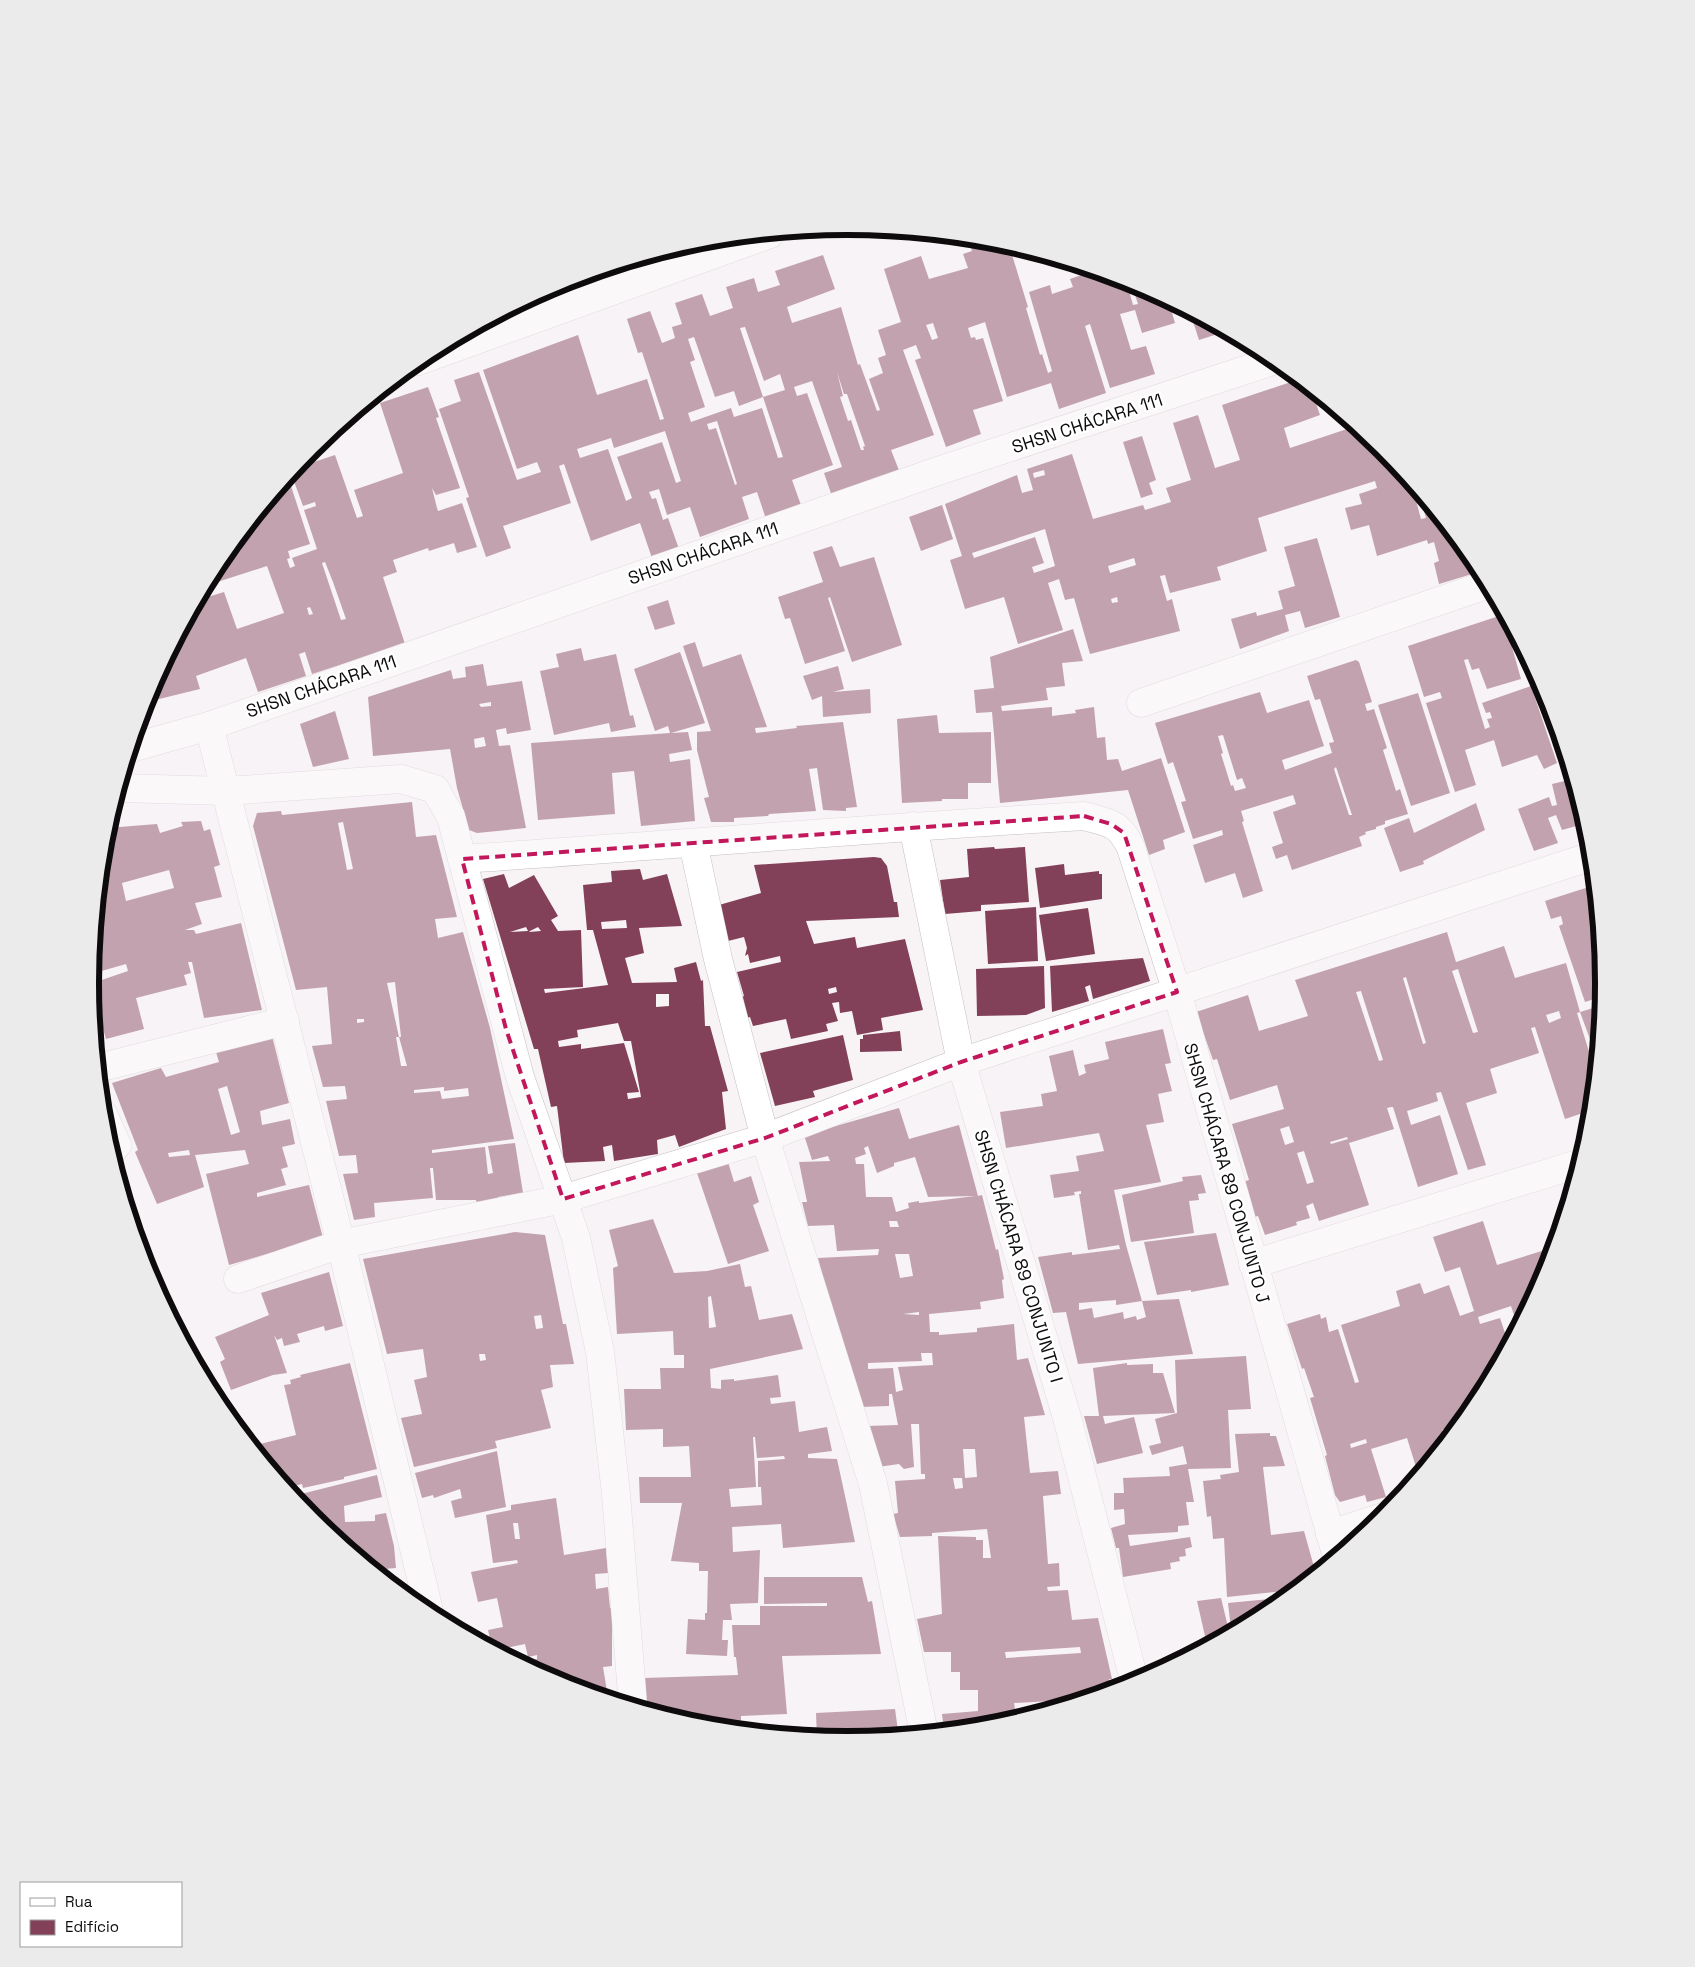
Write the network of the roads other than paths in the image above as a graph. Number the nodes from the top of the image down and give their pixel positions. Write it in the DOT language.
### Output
graph roads {
  1 [pos="751,241"];
  2 [pos="450,349"];
  3 [pos="1266,363"];
  4 [pos="1482,586"];
  5 [pos="1141,703"];
  6 [pos="210,726"];
  7 [pos="137,746"];
  8 [pos="125,788"];
  9 [pos="226,791"];
  10 [pos="913,826"];
  11 [pos="693,843"];
  12 [pos="1585,858"];
  13 [pos="462,859"];
  14 [pos="1176,992"];
  15 [pos="285,1021"];
  16 [pos="961,1062"];
  17 [pos="104,1067"];
  18 [pos="765,1138"];
  19 [pos="1574,1165"];
  20 [pos="563,1199"];
  21 [pos="342,1244"];
  22 [pos="1253,1264"];
  23 [pos="238,1279"];
  24 [pos="1355,1533"];
  25 [pos="1334,1545"];
  26 [pos="427,1603"];
  27 [pos="1133,1675"];
  28 [pos="633,1701"];
  29 [pos="923,1728"];
  1 -- 2 [label="street"];
  3 -- 6 [label="street, SHSN CHÁCARA 111"];
  4 -- 5 [label="street"];
  6 -- 7 [label="street, SHSN CHÁCARA 111"];
  6 -- 9 [label="street"];
  8 -- 9 [label="street"];
  9 -- 13 [label="street"];
  9 -- 15 [label="street"];
  10 -- 11 [label="street, SHSN CHÁCARA 89 CONJUNTO J"];
  10 -- 14 [label="street, SHSN CHÁCARA 89 CONJUNTO J"];
  10 -- 16 [label="street, SHSN CHÁCARA 89 CONJUNTO I"];
  11 -- 13 [label="street, SHSN CHÁCARA 89 CONJUNTO J"];
  11 -- 18 [label="street"];
  12 -- 14 [label="street"];
  13 -- 20 [label="street"];
  14 -- 16 [label="street"];
  14 -- 22 [label="street, SHSN CHÁCARA 89 CONJUNTO J"];
  15 -- 17 [label="street"];
  15 -- 21 [label="street"];
  16 -- 18 [label="street"];
  16 -- 27 [label="street, SHSN CHÁCARA 89 CONJUNTO I"];
  18 -- 20 [label="street"];
  18 -- 29 [label="street"];
  19 -- 22 [label="street"];
  20 -- 21 [label="street"];
  20 -- 28 [label="street"];
  21 -- 23 [label="street"];
  21 -- 26 [label="street"];
  22 -- 25 [label="street, SHSN CHÁCARA 89 CONJUNTO J"];
  24 -- 25 [label="street"];
}
